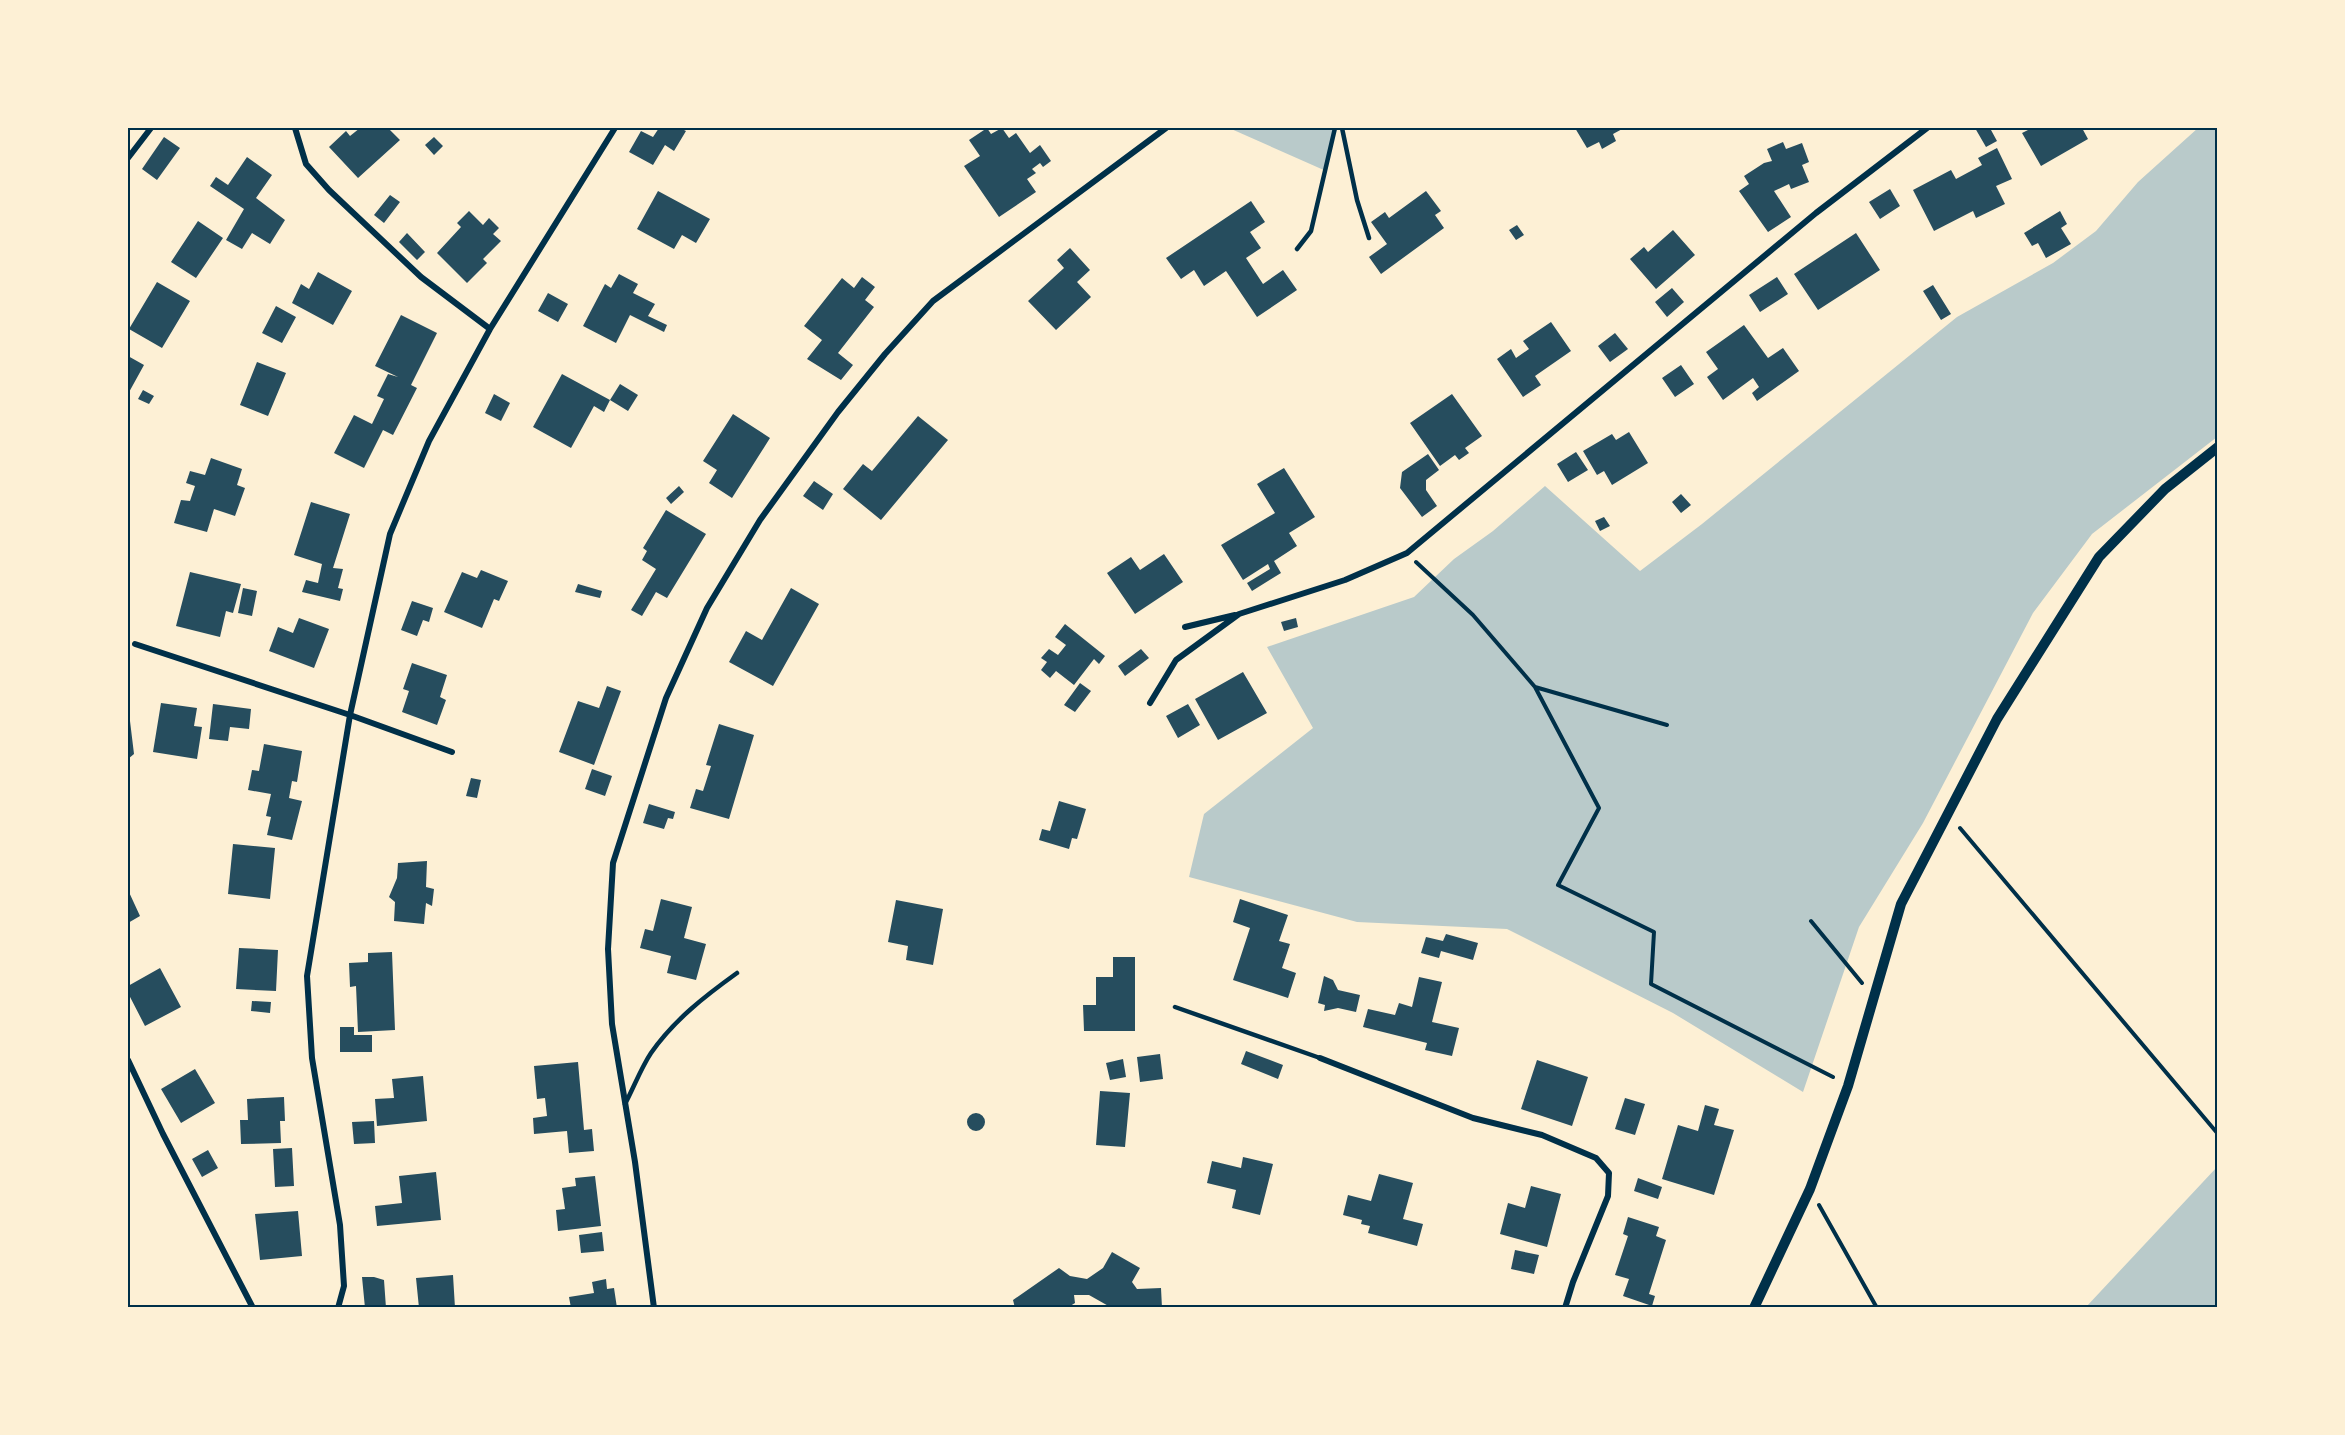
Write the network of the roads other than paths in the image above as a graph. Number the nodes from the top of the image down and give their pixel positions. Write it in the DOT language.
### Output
graph roads {
  1 [pos="151,128"];
  2 [pos="295,128"];
  3 [pos="615,128"];
  4 [pos="1166,128"];
  5 [pos="1335,128"];
  6 [pos="1342,128"];
  7 [pos="1926,128"];
  8 [pos="128,158"];
  9 [pos="1369,238"];
  10 [pos="1298,249"];
  11 [pos="490,329"];
  12 [pos="2217,447"];
  13 [pos="1239,614"];
  14 [pos="1185,627"];
  15 [pos="135,644"];
  16 [pos="1150,703"];
  17 [pos="350,715"];
  18 [pos="452,752"];
  19 [pos="737,973"];
  20 [pos="1175,1007"];
  21 [pos="1320,1058"];
  22 [pos="128,1060"];
  23 [pos="625,1104"];
  24 [pos="253,1308"];
  25 [pos="338,1308"];
  26 [pos="654,1308"];
  27 [pos="1565,1308"];
  28 [pos="1754,1308"];
  1 -- 8 [label="street"];
  2 -- 11 [label="street"];
  3 -- 11 [label="street"];
  4 -- 23 [label="street"];
  5 -- 10 [label="lane"];
  6 -- 9 [label="lane"];
  7 -- 13 [label="street"];
  11 -- 17 [label="street"];
  12 -- 28 [label="street"];
  13 -- 14 [label="street"];
  13 -- 16 [label="street"];
  15 -- 17 [label="street"];
  17 -- 18 [label="street"];
  17 -- 25 [label="street"];
  19 -- 23 [label="lane"];
  20 -- 21 [label="lane"];
  21 -- 27 [label="street"];
  22 -- 24 [label="street"];
  23 -- 26 [label="street"];
}
